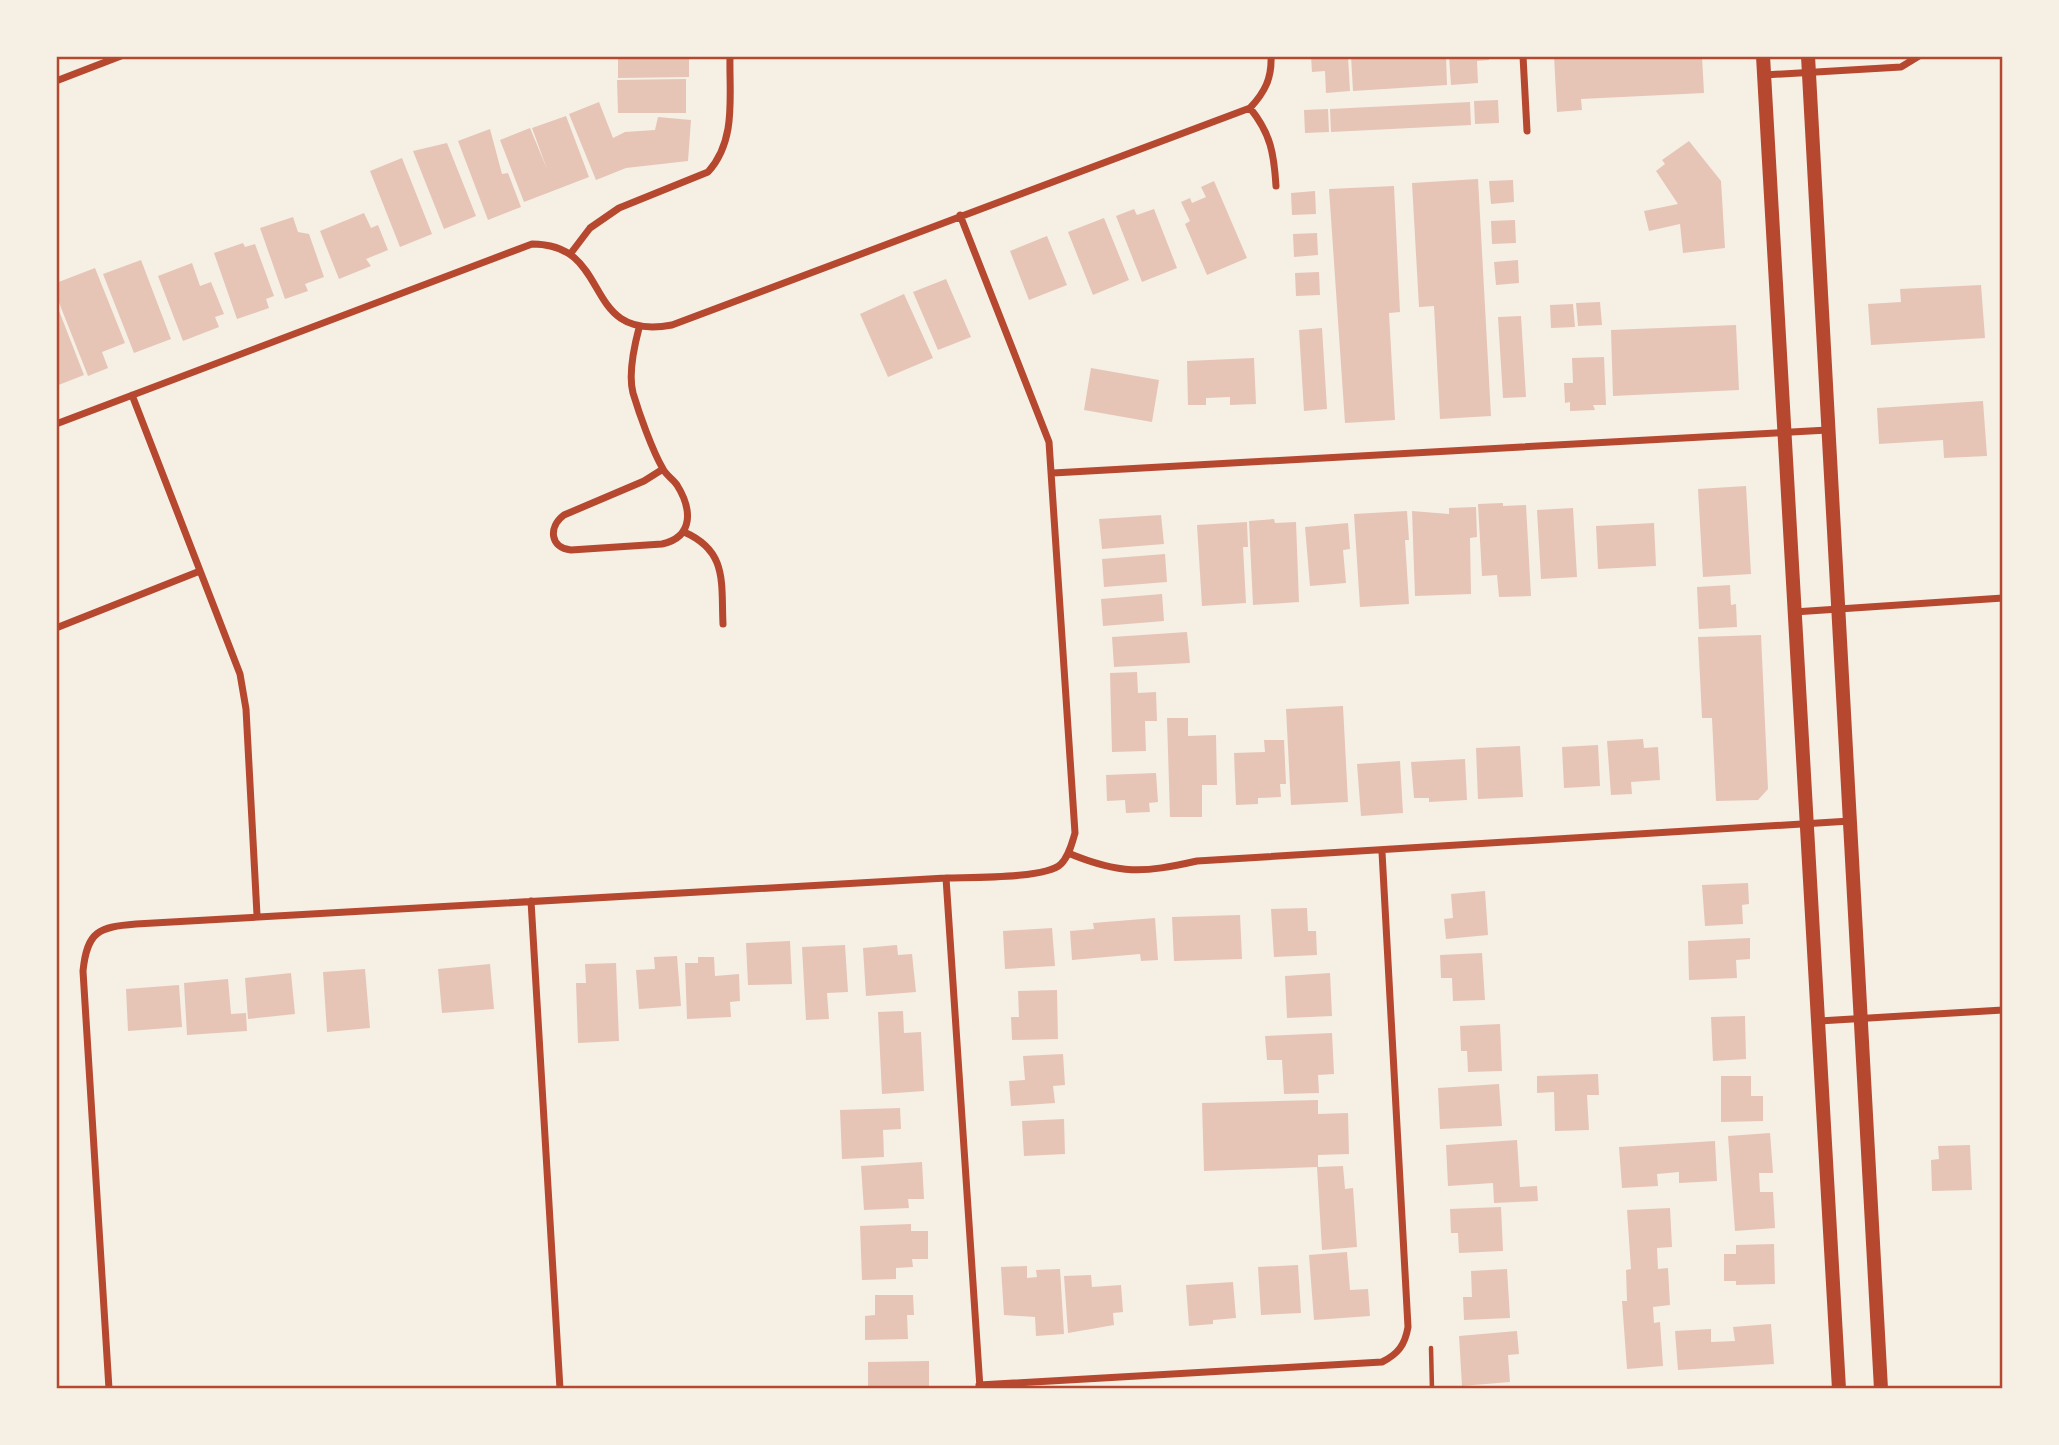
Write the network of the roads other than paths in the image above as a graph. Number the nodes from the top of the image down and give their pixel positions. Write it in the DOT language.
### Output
graph roads {
  1 [pos="121,56"];
  2 [pos="730,56"];
  3 [pos="1271,56"];
  4 [pos="1523,56"];
  5 [pos="1763,56"];
  6 [pos="1919,56"];
  7 [pos="1809,63"];
  8 [pos="1764,75"];
  9 [pos="56,81"];
  10 [pos="1251,108"];
  11 [pos="1527,131"];
  12 [pos="1276,186"];
  13 [pos="960,215"];
  14 [pos="571,253"];
  15 [pos="639,328"];
  16 [pos="132,395"];
  17 [pos="56,424"];
  18 [pos="1829,430"];
  19 [pos="1784,433"];
  20 [pos="663,469"];
  21 [pos="1053,473"];
  22 [pos="684,532"];
  23 [pos="200,571"];
  24 [pos="2003,598"];
  25 [pos="1839,609"];
  26 [pos="1794,612"];
  27 [pos="723,624"];
  28 [pos="56,628"];
  29 [pos="1850,821"];
  30 [pos="1807,824"];
  31 [pos="1382,852"];
  32 [pos="1068,853"];
  33 [pos="946,878"];
  34 [pos="531,901"];
  35 [pos="257,915"];
  36 [pos="2003,1010"];
  37 [pos="1861,1019"];
  38 [pos="1818,1021"];
  39 [pos="980,1387"];
  40 [pos="109,1389"];
  41 [pos="560,1389"];
  42 [pos="1839,1389"];
  43 [pos="1881,1389"];
  1 -- 9 [label="street"];
  2 -- 14 [label="street"];
  3 -- 10 [label="street"];
  4 -- 11 [label="street"];
  5 -- 8 [label="main road"];
  6 -- 7 [label="street"];
  7 -- 8 [label="street"];
  7 -- 18 [label="main road"];
  8 -- 19 [label="main road"];
  10 -- 12 [label="street"];
  10 -- 13 [label="street"];
  13 -- 15 [label="street"];
  13 -- 21 [label="street"];
  14 -- 15 [label="street"];
  14 -- 16 [label="street"];
  15 -- 20 [label="street"];
  16 -- 17 [label="street"];
  16 -- 23 [label="street"];
  18 -- 19 [label="street"];
  18 -- 25 [label="main road"];
  19 -- 21 [label="street"];
  19 -- 26 [label="main road"];
  20 -- 22 [label="street"];
  20 -- 22 [label="street"];
  21 -- 32 [label="street"];
  22 -- 27 [label="street"];
  23 -- 28 [label="street"];
  23 -- 35 [label="street"];
  24 -- 25 [label="street"];
  25 -- 26 [label="street"];
  25 -- 29 [label="main road"];
  26 -- 30 [label="main road"];
  29 -- 30 [label="street"];
  29 -- 37 [label="main road"];
  30 -- 31 [label="street"];
  30 -- 38 [label="main road"];
  31 -- 32 [label="street"];
  31 -- 39 [label="street"];
  32 -- 33 [label="street"];
  33 -- 34 [label="street"];
  33 -- 39 [label="street"];
  34 -- 35 [label="street"];
  34 -- 41 [label="street"];
  35 -- 40 [label="street"];
  36 -- 37 [label="street"];
  37 -- 38 [label="street"];
  37 -- 43 [label="main road"];
  38 -- 42 [label="main road"];
}
